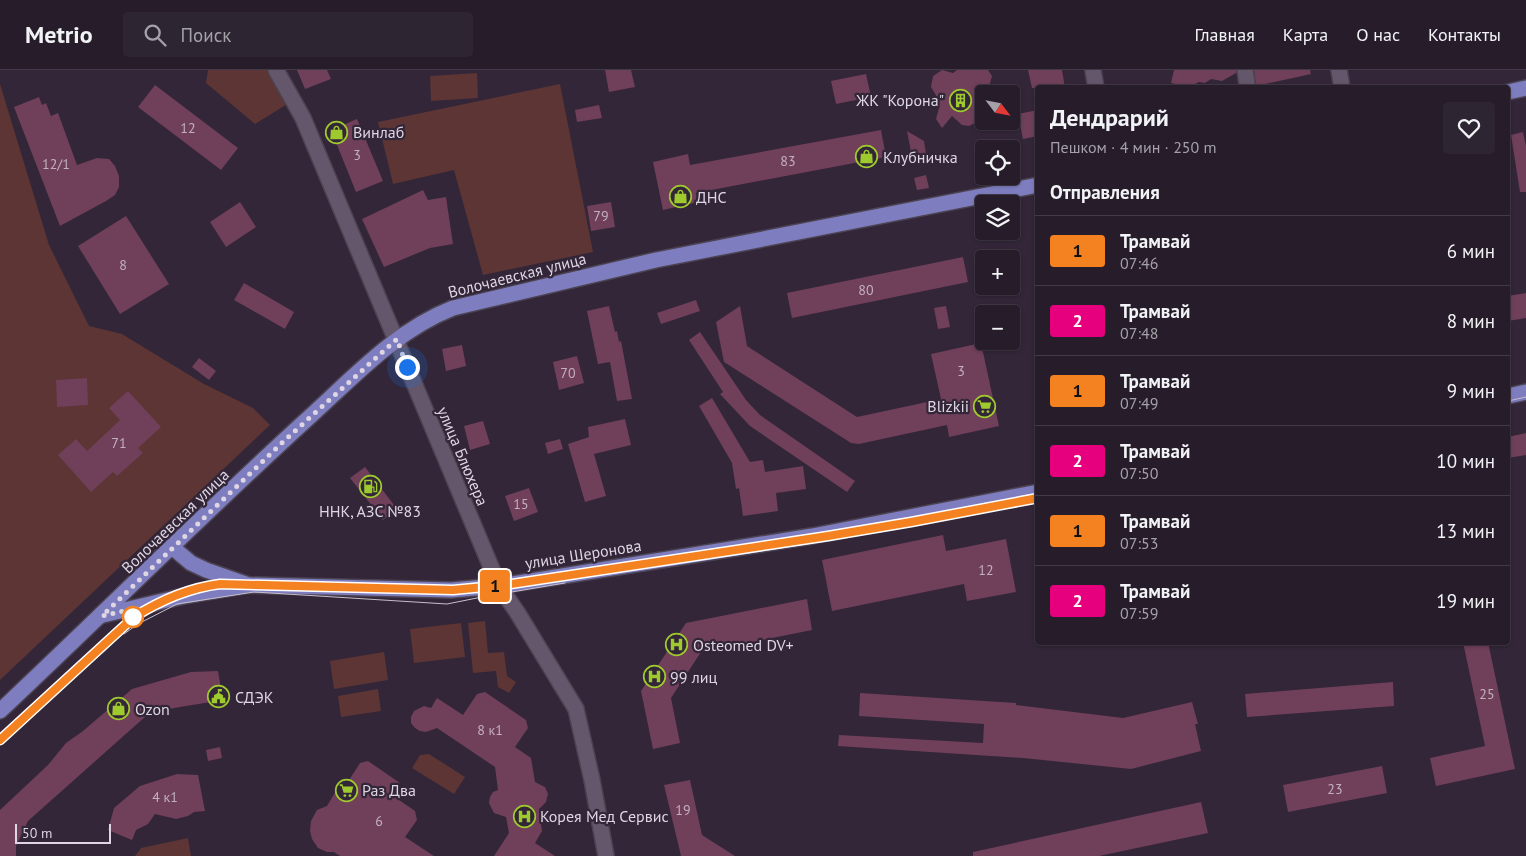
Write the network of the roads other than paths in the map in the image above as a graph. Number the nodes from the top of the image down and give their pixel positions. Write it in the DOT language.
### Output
graph roads {
  1 [pos="276,70"];
  2 [pos="1092,70"];
  3 [pos="1339,70"];
  4 [pos="1095,85"];
  5 [pos="1342,85"];
  6 [pos="1526,88"];
  7 [pos="1510,92"];
  8 [pos="1035,186"];
  9 [pos="397,339"];
  10 [pos="1526,392"];
  11 [pos="1510,396"];
  12 [pos="1035,493"];
  13 [pos="172,547"];
  14 [pos="249,584"];
  15 [pos="499,586"];
  16 [pos="102,616"];
  17 [pos="0,711"];
  18 [pos="606,856"];
  1 -- 9 [label="street, улица Блюхера"];
  2 -- 4 [label="street"];
  3 -- 5 [label="street"];
  6 -- 7 [label="main road"];
  8 -- 9 [label="main road, Волочаевская улица"];
  9 -- 13 [label="main road, Волочаевская улица"];
  9 -- 15 [label="street, улица Блюхера"];
  10 -- 11 [label="main road"];
  12 -- 15 [label="main road, улица Шеронова"];
  13 -- 14 [label="main road"];
  13 -- 16 [label="main road, Волочаевская улица"];
  14 -- 15 [label="main road, улица Шеронова"];
  14 -- 16 [label="main road, улица Шеронова"];
  15 -- 18 [label="street, улица Блюхера"];
  16 -- 17 [label="main road, Волочаевская улица"];
}
